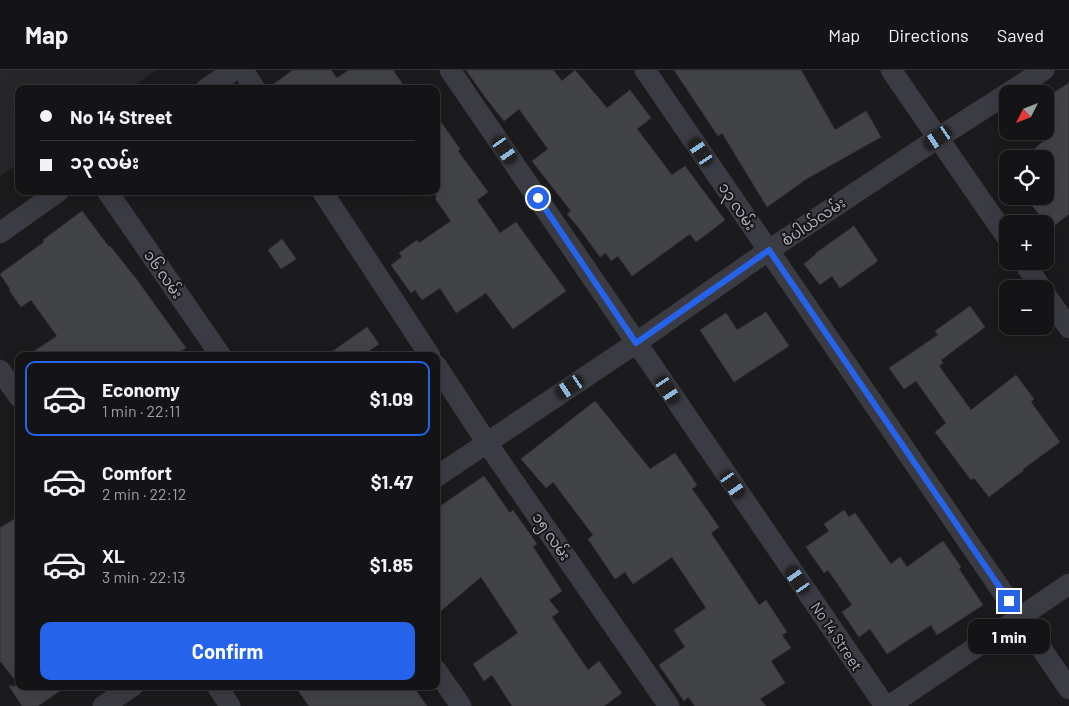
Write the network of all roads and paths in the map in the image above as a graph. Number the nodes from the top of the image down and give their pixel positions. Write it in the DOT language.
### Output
graph roads {
  1 [pos="234,70"];
  2 [pos="243,70"];
  3 [pos="450,70"];
  4 [pos="645,70"];
  5 [pos="891,70"];
  6 [pos="1044,70"];
  7 [pos="212,85"];
  8 [pos="252,85"];
  9 [pos="938,138"];
  10 [pos="53,195"];
  11 [pos="111,195"];
  12 [pos="325,195"];
  13 [pos="999,226"];
  14 [pos="0,233"];
  15 [pos="769,250"];
  16 [pos="1054,307"];
  17 [pos="1069,328"];
  18 [pos="636,343"];
  19 [pos="218,352"];
  20 [pos="427,352"];
  21 [pos="0,370"];
  22 [pos="440,371"];
  23 [pos="15,391"];
  24 [pos="487,442"];
  25 [pos="440,474"];
  26 [pos="1069,584"];
  27 [pos="1020,617"];
  28 [pos="440,676"];
  29 [pos="1069,689"];
  30 [pos="127,690"];
  31 [pos="220,690"];
  32 [pos="103,706"];
  33 [pos="230,706"];
  34 [pos="461,706"];
  35 [pos="669,706"];
  36 [pos="885,706"];
  37 [pos="889,706"];
  1 -- 7 [label="street"];
  2 -- 8 [label="street"];
  3 -- 18 [label="street, No 14 Street"];
  4 -- 15 [label="street, ၁၃ လမ်း"];
  5 -- 9 [label="street"];
  6 -- 9 [label="street, စံပါယ်လမ်း"];
  9 -- 13 [label="street"];
  9 -- 15 [label="street, စံပါယ်လမ်း"];
  10 -- 14 [label="street"];
  11 -- 19 [label="street, ၁၆ လမ်း"];
  12 -- 20 [label="street"];
  15 -- 18 [label="street, စံပါယ်လမ်း"];
  15 -- 27 [label="street, ၁၃ လမ်း"];
  16 -- 17 [label="street"];
  18 -- 24 [label="street, စံပါယ်လမ်း"];
  18 -- 36 [label="street, No 14 Street"];
  21 -- 23 [label="street"];
  22 -- 24 [label="street, ၁၅ လမ်း"];
  24 -- 25 [label="street, စံပါယ်လမ်း"];
  24 -- 35 [label="street, ၁၅ လမ်း"];
  26 -- 27 [label="street"];
  27 -- 29 [label="street, ၁၃ လမ်း"];
  27 -- 37 [label="street"];
  28 -- 34 [label="street"];
  30 -- 32 [label="street"];
  31 -- 33 [label="street"];
}
